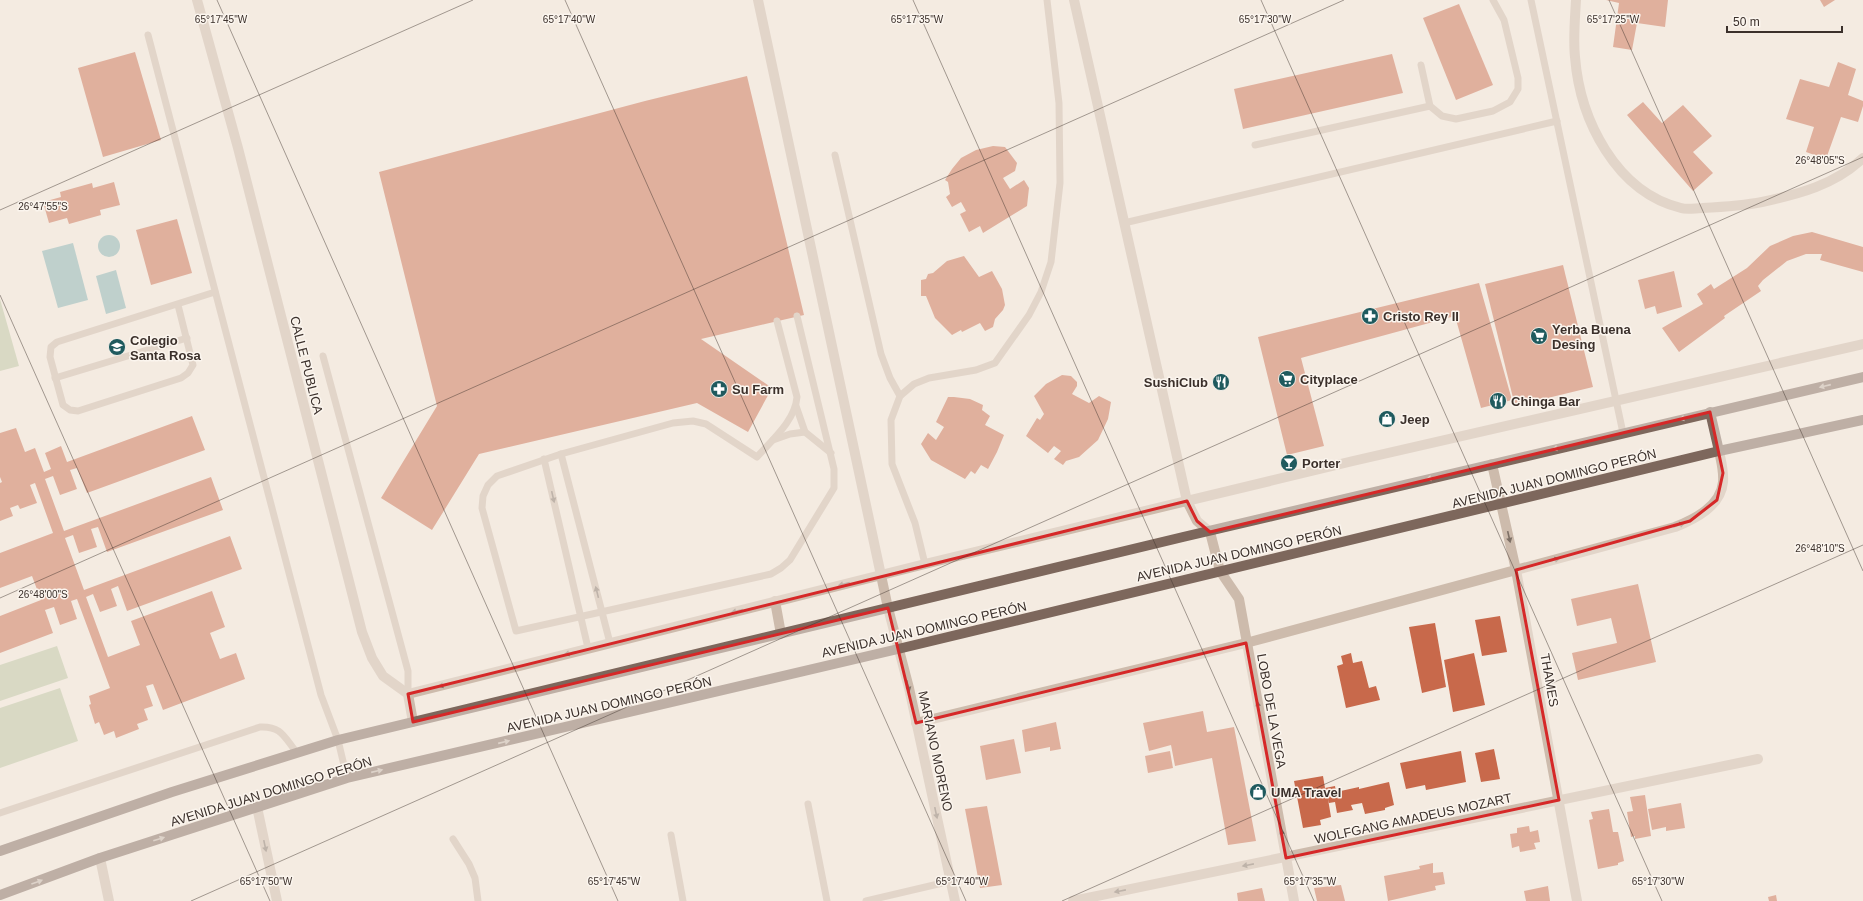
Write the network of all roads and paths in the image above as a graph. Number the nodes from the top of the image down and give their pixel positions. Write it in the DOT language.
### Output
graph roads {
  1 [pos="197,0"];
  2 [pos="758,0"];
  3 [pos="1047,0"];
  4 [pos="1074,0"];
  5 [pos="1493,0"];
  6 [pos="1531,0"];
  7 [pos="1576,0"];
  8 [pos="148,35"];
  9 [pos="1420,65"];
  10 [pos="1430,106"];
  11 [pos="1557,121"];
  12 [pos="1255,145"];
  13 [pos="835,155"];
  14 [pos="1863,158"];
  15 [pos="1124,223"];
  16 [pos="215,292"];
  17 [pos="178,305"];
  18 [pos="797,316"];
  19 [pos="777,321"];
  20 [pos="186,338"];
  21 [pos="1863,344"];
  22 [pos="322,356"];
  23 [pos="1863,377"];
  24 [pos="55,378"];
  25 [pos="900,396"];
  26 [pos="1616,401"];
  27 [pos="796,406"];
  28 [pos="1710,412"];
  29 [pos="1863,420"];
  30 [pos="805,432"];
  31 [pos="1623,433"];
  32 [pos="772,440"];
  33 [pos="1719,451"];
  34 [pos="830,453"];
  35 [pos="561,454"];
  36 [pos="544,459"];
  37 [pos="1492,464"];
  38 [pos="1187,501"];
  39 [pos="1501,504"];
  40 [pos="1210,532"];
  41 [pos="924,564"];
  42 [pos="1220,570"];
  43 [pos="1516,570"];
  44 [pos="882,574"];
  45 [pos="775,601"];
  46 [pos="888,608"];
  47 [pos="602,611"];
  48 [pos="580,615"];
  49 [pos="781,634"];
  50 [pos="610,643"];
  51 [pos="1246,643"];
  52 [pos="588,648"];
  53 [pos="898,649"];
  54 [pos="408,694"];
  55 [pos="413,722"];
  56 [pos="916,722"];
  57 [pos="338,740"];
  58 [pos="297,753"];
  59 [pos="1758,759"];
  60 [pos="347,778"];
  61 [pos="1559,800"];
  62 [pos="808,804"];
  63 [pos="257,808"];
  64 [pos="0,813"];
  65 [pos="671,835"];
  66 [pos="453,839"];
  67 [pos="0,850"];
  68 [pos="100,858"];
  69 [pos="1286,858"];
  70 [pos="951,881"];
  71 [pos="0,895"];
  72 [pos="109,901"];
  73 [pos="277,901"];
  74 [pos="478,901"];
  75 [pos="683,901"];
  76 [pos="827,901"];
  77 [pos="866,901"];
  78 [pos="955,901"];
  79 [pos="1073,901"];
  80 [pos="1294,901"];
  81 [pos="1577,901"];
  1 -- 54 [label="street, CALLE PUBLICA"];
  2 -- 44 [label="street, MARIANO MORENO"];
  3 -- 25 [label="lane"];
  4 -- 15 [label="street, AVENIDA JUAN DOMINGO PERÓN"];
  5 -- 10 [label="lane"];
  6 -- 11 [label="lane"];
  7 -- 14 [label="street"];
  8 -- 16 [label="lane"];
  9 -- 10 [label="lane"];
  10 -- 12 [label="lane"];
  11 -- 15 [label="lane"];
  11 -- 26 [label="lane"];
  13 -- 25 [label="lane"];
  15 -- 38 [label="street, AVENIDA JUAN DOMINGO PERÓN"];
  16 -- 17 [label="lane"];
  16 -- 57 [label="lane"];
  17 -- 20 [label="lane"];
  17 -- 24 [label="lane"];
  18 -- 34 [label="lane"];
  19 -- 27 [label="lane"];
  20 -- 24 [label="lane"];
  20 -- 24 [label="lane"];
  21 -- 26 [label="street"];
  22 -- 54 [label="lane"];
  23 -- 28 [label="main road, AVENIDA JUAN DOMINGO PERÓN, one-way"];
  25 -- 41 [label="lane"];
  26 -- 31 [label="lane"];
  26 -- 38 [label="street"];
  27 -- 30 [label="lane"];
  27 -- 32 [label="lane"];
  28 -- 31 [label="main road, AVENIDA JUAN DOMINGO PERÓN, one-way"];
  28 -- 33 [label="main road"];
  29 -- 33 [label="main road, AVENIDA JUAN DOMINGO PERÓN"];
  30 -- 32 [label="lane"];
  30 -- 34 [label="lane"];
  31 -- 37 [label="main road, AVENIDA JUAN DOMINGO PERÓN, one-way"];
  32 -- 35 [label="lane"];
  33 -- 39 [label="main road, AVENIDA JUAN DOMINGO PERÓN"];
  43 -- 33 [label="street, one-way"];
  34 -- 47 [label="lane"];
  35 -- 36 [label="lane"];
  47 -- 35 [label="lane, one-way"];
  36 -- 48 [label="lane, one-way"];
  36 -- 48 [label="lane"];
  37 -- 39 [label="street, THAMES"];
  37 -- 40 [label="main road, AVENIDA JUAN DOMINGO PERÓN, one-way"];
  38 -- 40 [label="street, AVENIDA JUAN DOMINGO PERÓN"];
  38 -- 41 [label="street"];
  39 -- 42 [label="main road, AVENIDA JUAN DOMINGO PERÓN"];
  39 -- 43 [label="street, THAMES, one-way"];
  40 -- 42 [label="street, LOBO DE LA VEGA"];
  40 -- 46 [label="main road, AVENIDA JUAN DOMINGO PERÓN"];
  41 -- 44 [label="street"];
  42 -- 51 [label="street, LOBO DE LA VEGA"];
  42 -- 53 [label="main road, AVENIDA JUAN DOMINGO PERÓN"];
  43 -- 51 [label="street"];
  43 -- 61 [label="street, THAMES"];
  44 -- 45 [label="street, one-way"];
  44 -- 46 [label="street, MARIANO MORENO"];
  45 -- 49 [label="street"];
  45 -- 50 [label="street, one-way"];
  46 -- 49 [label="main road, AVENIDA JUAN DOMINGO PERÓN"];
  46 -- 53 [label="street, MARIANO MORENO"];
  47 -- 48 [label="lane"];
  47 -- 50 [label="lane"];
  48 -- 52 [label="lane"];
  49 -- 55 [label="main road, AVENIDA JUAN DOMINGO PERÓN"];
  50 -- 52 [label="street"];
  51 -- 56 [label="street"];
  69 -- 51 [label="street, LOBO DE LA VEGA, one-way"];
  52 -- 54 [label="street, one-way"];
  53 -- 56 [label="street, MARIANO MORENO, one-way"];
  60 -- 53 [label="main road, AVENIDA JUAN DOMINGO PERÓN, one-way"];
  54 -- 55 [label="street"];
  55 -- 57 [label="main road, AVENIDA JUAN DOMINGO PERÓN"];
  56 -- 70 [label="street, MARIANO MORENO, one-way"];
  57 -- 58 [label="main road, AVENIDA JUAN DOMINGO PERÓN"];
  57 -- 60 [label="lane"];
  58 -- 64 [label="lane"];
  58 -- 67 [label="main road, AVENIDA JUAN DOMINGO PERÓN"];
  59 -- 61 [label="street, WOLFGANG AMADEUS MOZART"];
  60 -- 63 [label="main road, AVENIDA JUAN DOMINGO PERÓN"];
  61 -- 69 [label="street, WOLFGANG AMADEUS MOZART"];
  61 -- 81 [label="street, THAMES"];
  62 -- 76 [label="lane"];
  68 -- 63 [label="main road, AVENIDA JUAN DOMINGO PERÓN, one-way"];
  63 -- 73 [label="street, one-way"];
  65 -- 75 [label="lane"];
  66 -- 74 [label="lane"];
  71 -- 68 [label="main road, AVENIDA JUAN DOMINGO PERÓN, one-way"];
  68 -- 72 [label="street"];
  69 -- 79 [label="street, WOLFGANG AMADEUS MOZART, one-way"];
  69 -- 80 [label="street, LOBO DE LA VEGA"];
  70 -- 77 [label="lane"];
  70 -- 78 [label="street, MARIANO MORENO"];
}
